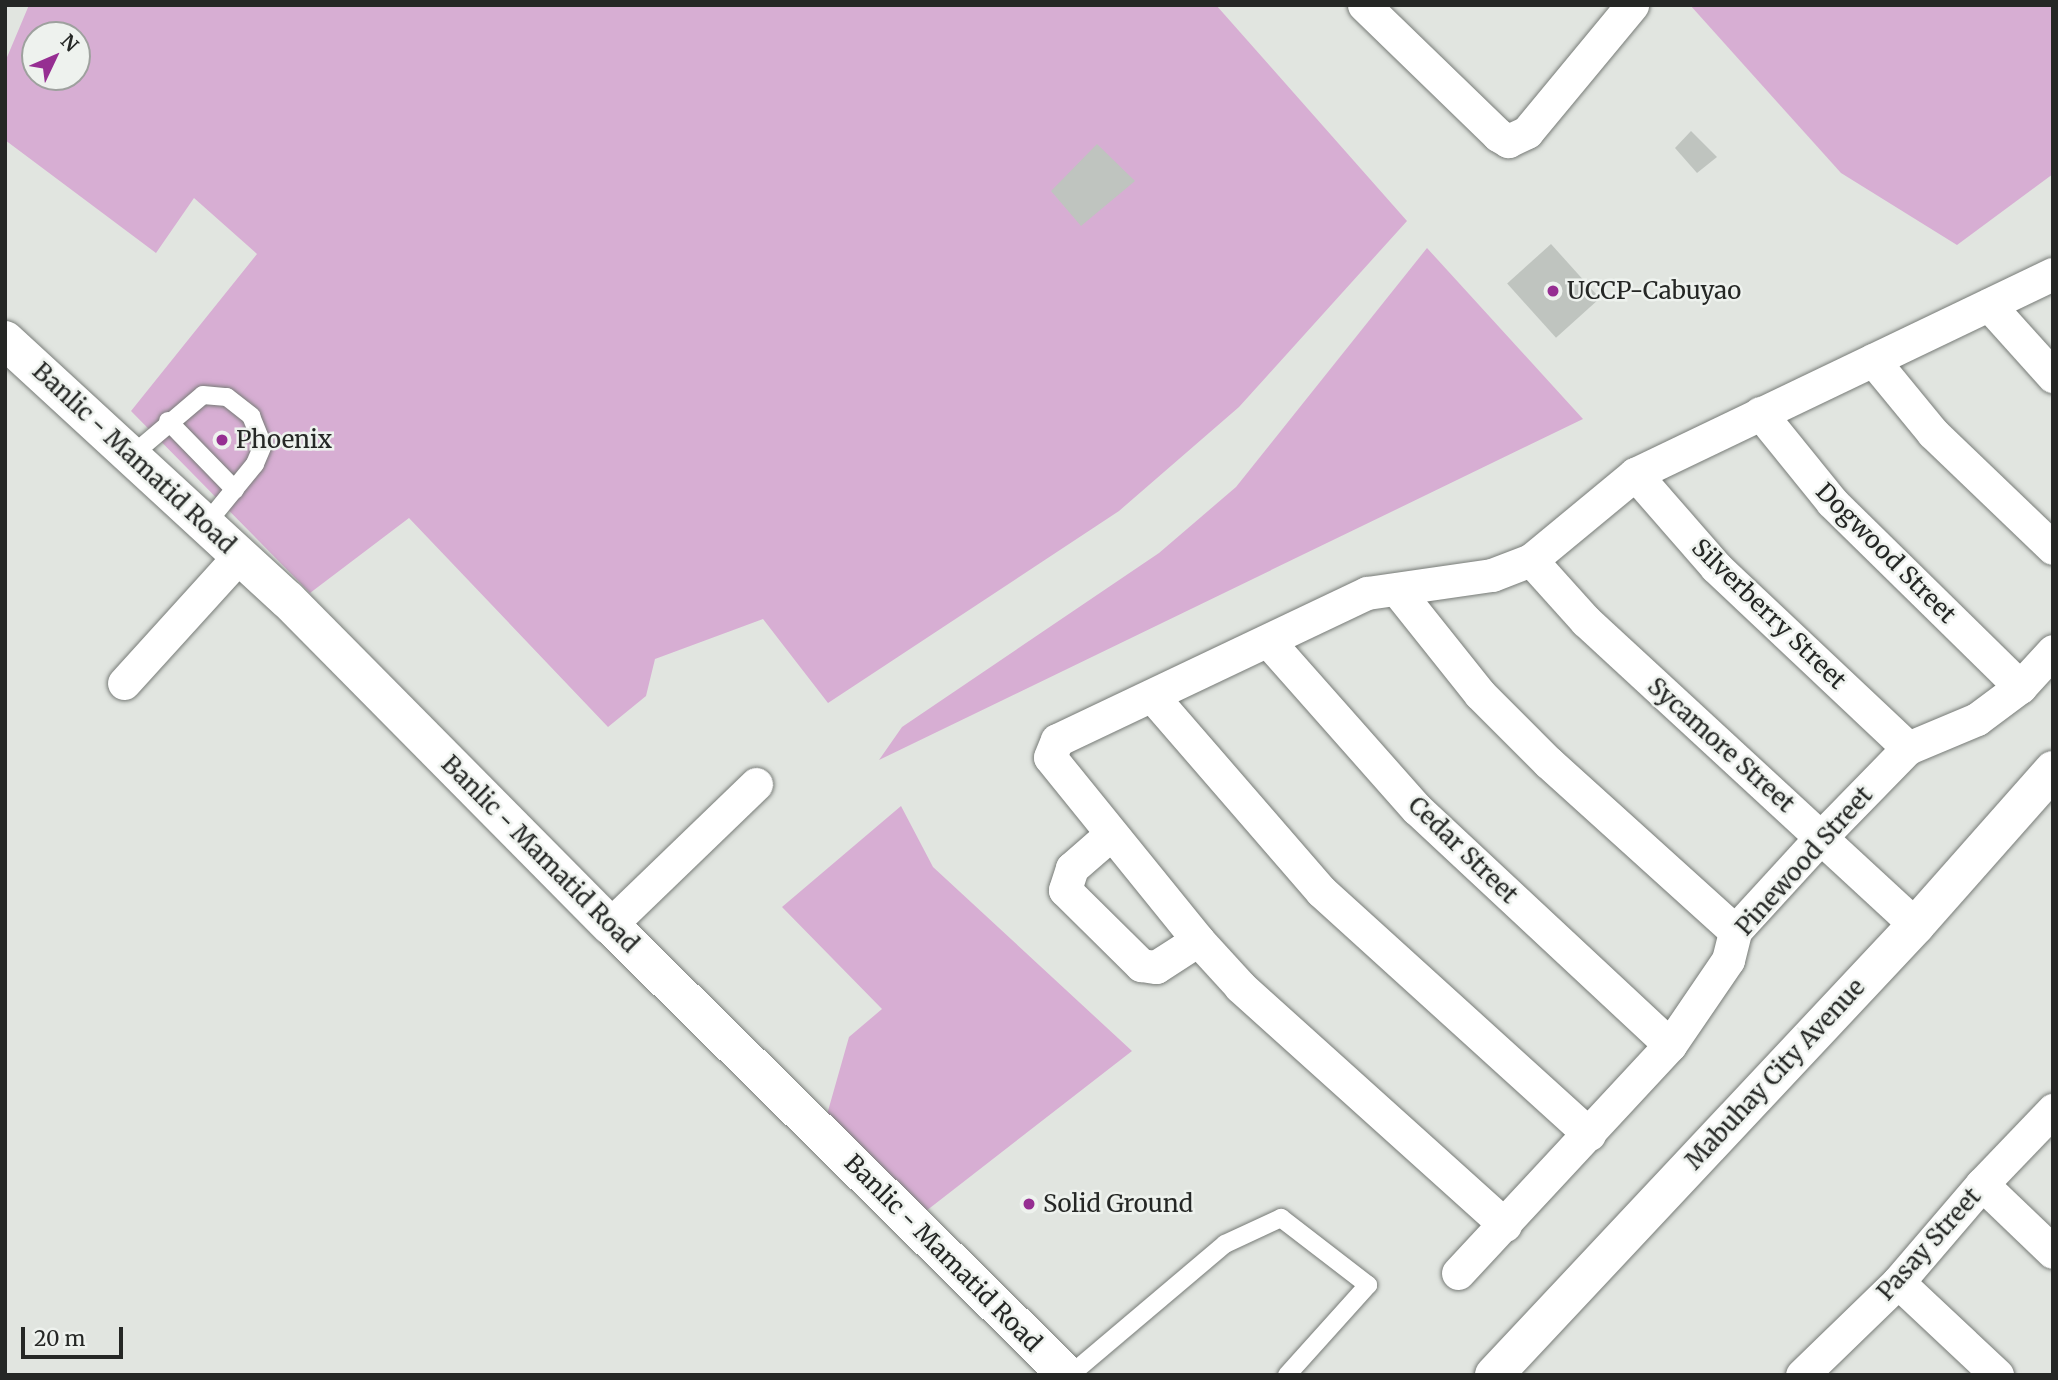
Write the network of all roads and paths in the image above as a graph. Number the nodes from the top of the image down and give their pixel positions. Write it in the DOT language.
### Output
graph roads {
  1 [pos="1364,5"];
  2 [pos="1632,5"];
  3 [pos="2053,274"];
  4 [pos="1989,305"];
  5 [pos="5,341"];
  6 [pos="1873,360"];
  7 [pos="2053,376"];
  8 [pos="1760,413"];
  9 [pos="168,421"];
  10 [pos="131,456"];
  11 [pos="1635,474"];
  12 [pos="235,490"];
  13 [pos="206,524"];
  14 [pos="2053,548"];
  15 [pos="239,556"];
  16 [pos="1531,560"];
  17 [pos="1396,590"];
  18 [pos="1269,642"];
  19 [pos="2053,651"];
  20 [pos="124,683"];
  21 [pos="2020,687"];
  22 [pos="1153,697"];
  23 [pos="1909,748"];
  24 [pos="2053,770"];
  25 [pos="756,784"];
  26 [pos="1111,834"];
  27 [pos="1821,837"];
  28 [pos="610,925"];
  29 [pos="1916,925"];
  30 [pos="1735,931"];
  31 [pos="1198,940"];
  32 [pos="1670,1045"];
  33 [pos="2053,1110"];
  34 [pos="1589,1134"];
  35 [pos="1982,1184"];
  36 [pos="1504,1225"];
  37 [pos="2053,1252"];
  38 [pos="1458,1273"];
  39 [pos="1898,1282"];
  40 [pos="1808,1373"];
  41 [pos="1069,1375"];
  42 [pos="1287,1375"];
  43 [pos="1494,1375"];
  44 [pos="1997,1375"];
  1 -- 2 [label="street"];
  3 -- 4 [label="street"];
  4 -- 6 [label="street"];
  4 -- 7 [label="street"];
  5 -- 10 [label="main road, Banlic - Mamatid Road"];
  6 -- 8 [label="street"];
  6 -- 14 [label="street"];
  8 -- 11 [label="street"];
  8 -- 21 [label="street, Dogwood Street"];
  9 -- 10 [label="lane"];
  9 -- 12 [label="lane"];
  9 -- 12 [label="lane"];
  10 -- 13 [label="main road, Banlic - Mamatid Road"];
  11 -- 16 [label="street"];
  11 -- 23 [label="street, Silverberry Street"];
  12 -- 13 [label="lane"];
  13 -- 15 [label="main road, Banlic - Mamatid Road"];
  15 -- 20 [label="street"];
  15 -- 28 [label="main road, Banlic - Mamatid Road"];
  16 -- 17 [label="street"];
  16 -- 27 [label="street, Sycamore Street"];
  17 -- 18 [label="street"];
  17 -- 30 [label="street"];
  18 -- 22 [label="street"];
  18 -- 32 [label="street, Cedar Street"];
  19 -- 21 [label="street, Pinewood Street"];
  21 -- 23 [label="street, Pinewood Street"];
  22 -- 26 [label="street"];
  22 -- 34 [label="street"];
  23 -- 27 [label="street, Pinewood Street"];
  24 -- 29 [label="main road, Mabuhay City Avenue"];
  25 -- 28 [label="street"];
  26 -- 31 [label="street"];
  26 -- 31 [label="street"];
  27 -- 29 [label="street, Sycamore Street"];
  27 -- 30 [label="street, Pinewood Street"];
  28 -- 41 [label="main road, Banlic - Mamatid Road"];
  29 -- 43 [label="main road, Mabuhay City Avenue"];
  30 -- 32 [label="street, Pinewood Street"];
  31 -- 36 [label="street"];
  32 -- 34 [label="street, Pinewood Street"];
  33 -- 35 [label="street, Pasay Street"];
  34 -- 36 [label="street, Pinewood Street"];
  35 -- 37 [label="street"];
  35 -- 39 [label="street, Pasay Street"];
  36 -- 38 [label="street, Pinewood Street"];
  39 -- 40 [label="street, Pasay Street"];
  39 -- 44 [label="street"];
  41 -- 42 [label="lane"];
}
